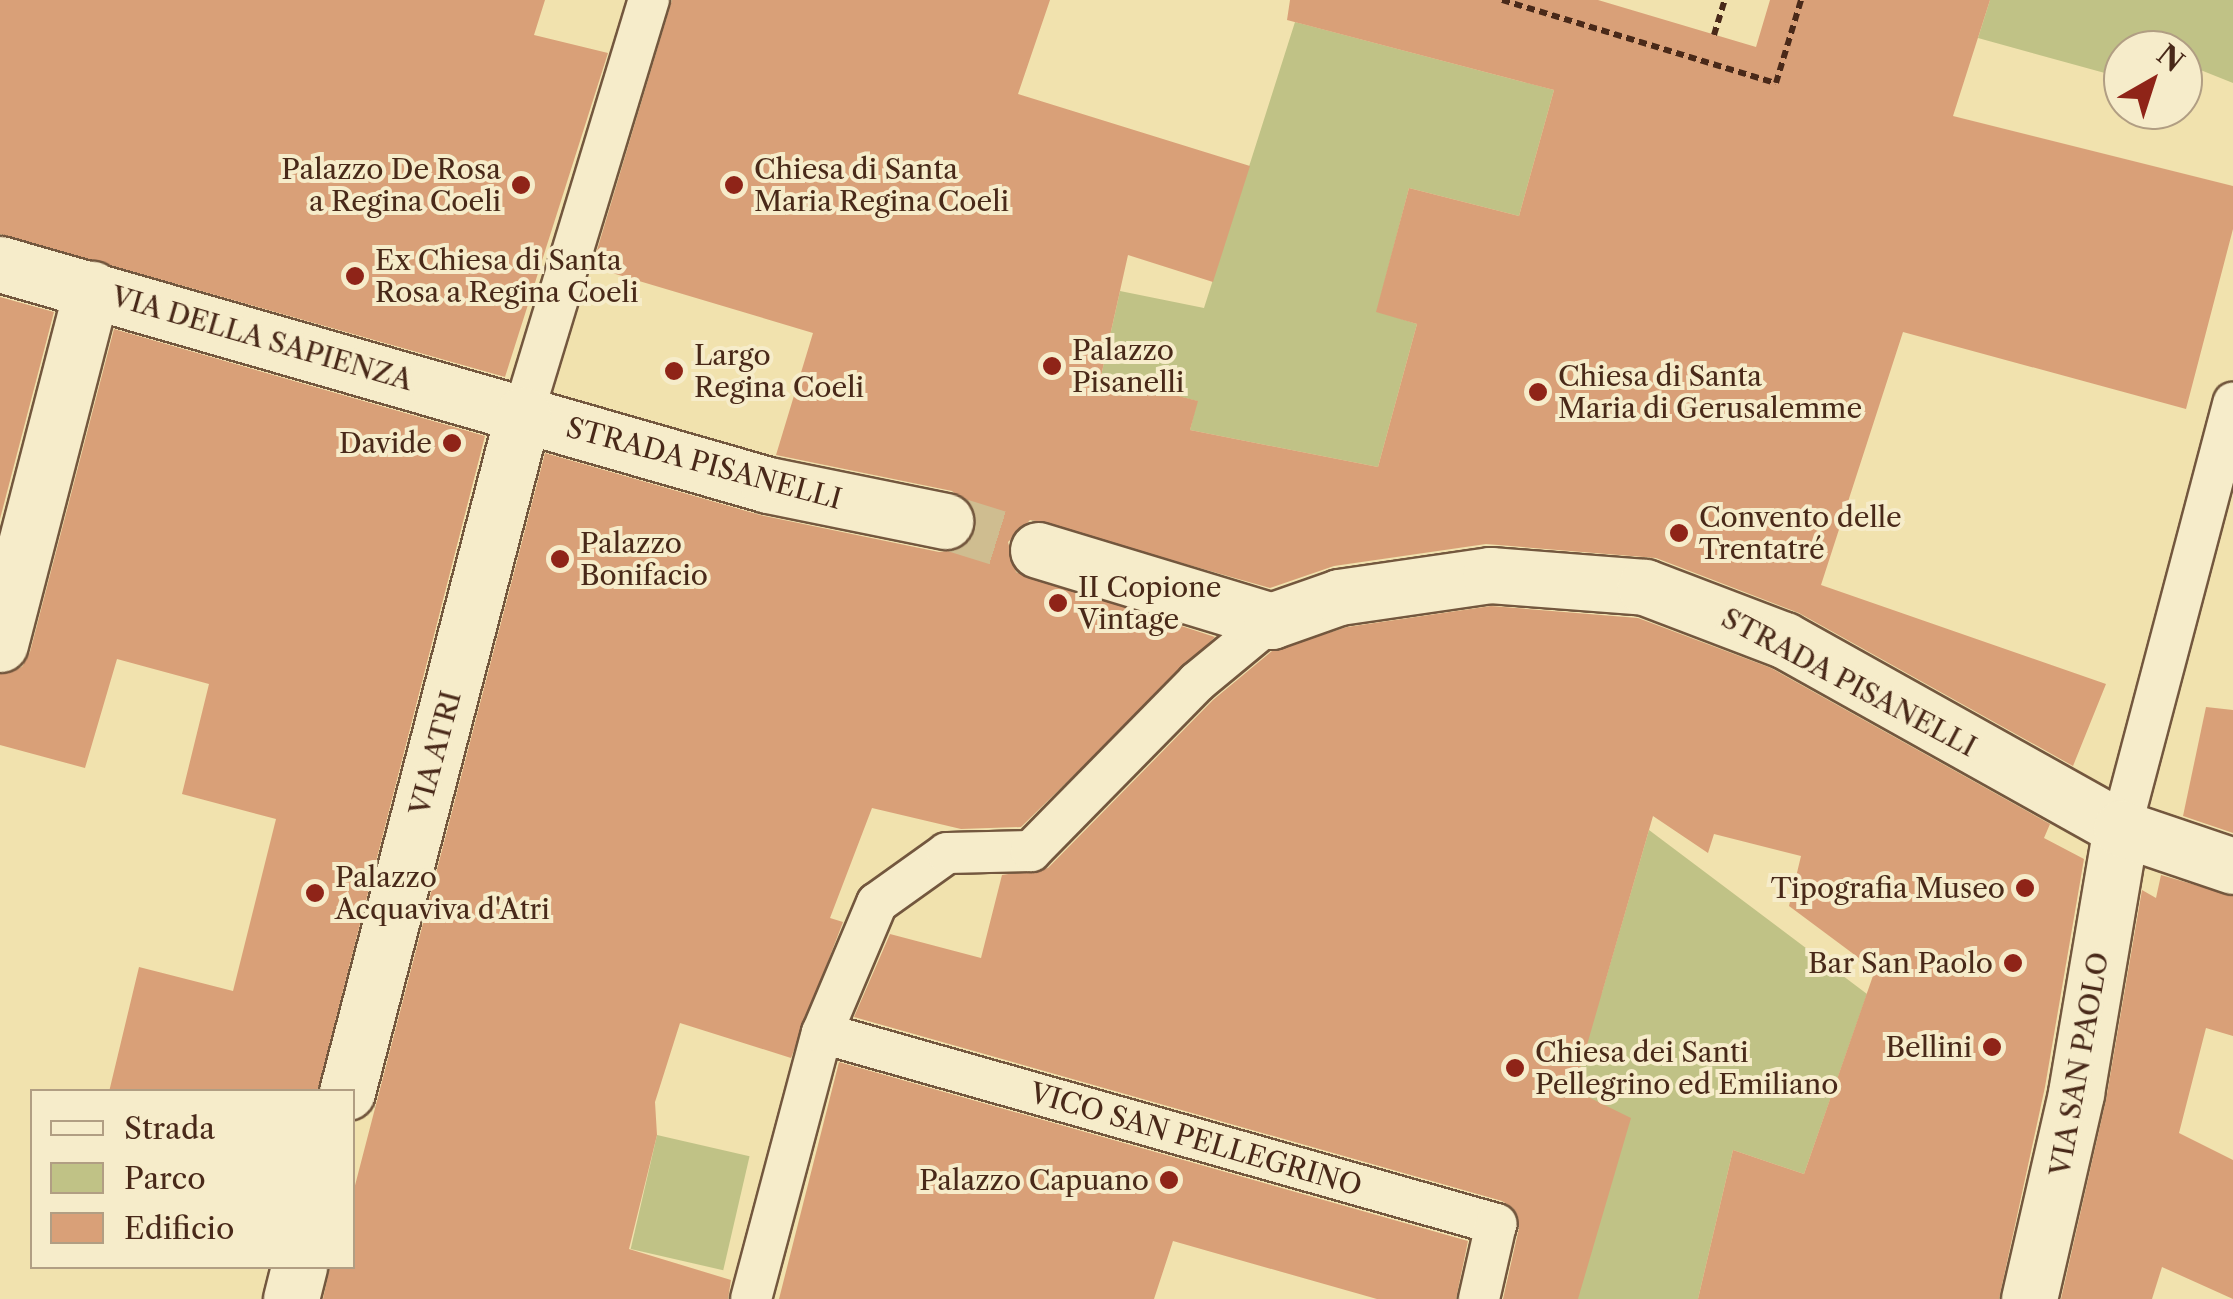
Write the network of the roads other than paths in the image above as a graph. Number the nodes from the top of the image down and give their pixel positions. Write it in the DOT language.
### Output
graph roads {
  1 [pos="649,0"];
  2 [pos="0,264"];
  3 [pos="92,288"];
  4 [pos="2233,402"];
  5 [pos="523,414"];
  6 [pos="944,521"];
  7 [pos="1038,550"];
  8 [pos="1271,620"];
  9 [pos="0,644"];
  10 [pos="2121,828"];
  11 [pos="2233,866"];
  12 [pos="822,1033"];
  13 [pos="348,1089"];
  14 [pos="299,1269"];
  15 [pos="291,1299"];
  16 [pos="751,1299"];
  17 [pos="1479,1299"];
  18 [pos="2029,1299"];
  1 -- 5 [label="lane"];
  2 -- 3 [label="street, VIA DELLA SAPIENZA"];
  3 -- 5 [label="street, VIA DELLA SAPIENZA"];
  3 -- 9 [label="street"];
  4 -- 10 [label="lane"];
  5 -- 6 [label="street, STRADA PISANELLI"];
  5 -- 13 [label="street, VIA ATRI"];
  7 -- 8 [label="street"];
  8 -- 10 [label="street, STRADA PISANELLI"];
  8 -- 12 [label="lane"];
  10 -- 11 [label="street, STRADA PISANELLI"];
  10 -- 18 [label="street, VIA SAN PAOLO"];
  12 -- 16 [label="lane"];
  12 -- 17 [label="lane, VICO SAN PELLEGRINO"];
  14 -- 15 [label="street"];
}
